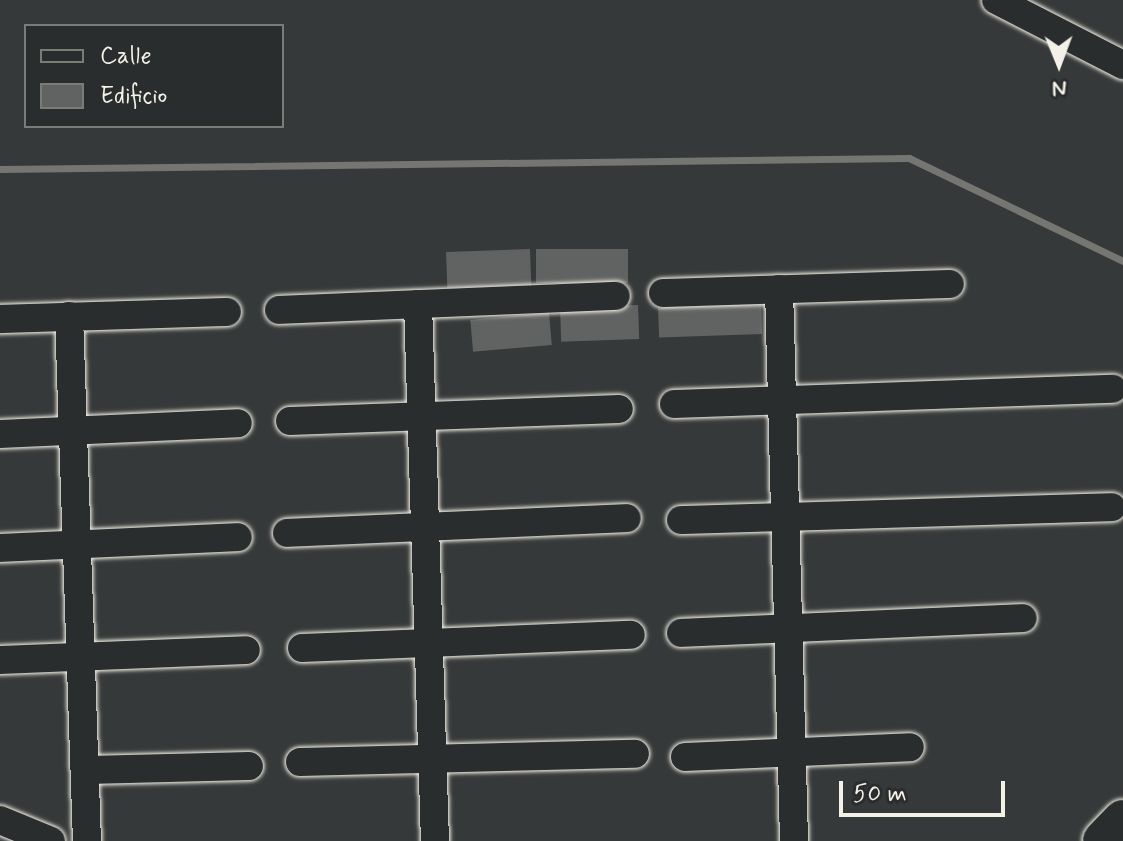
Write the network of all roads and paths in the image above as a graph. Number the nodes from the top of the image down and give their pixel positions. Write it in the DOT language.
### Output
graph roads {
  1 [pos="996,0"];
  2 [pos="1123,65"];
  3 [pos="950,284"];
  4 [pos="779,289"];
  5 [pos="663,293"];
  6 [pos="616,296"];
  7 [pos="418,304"];
  8 [pos="279,310"];
  9 [pos="227,312"];
  10 [pos="69,316"];
  11 [pos="0,319"];
  12 [pos="1113,389"];
  13 [pos="782,401"];
  14 [pos="674,404"];
  15 [pos="619,409"];
  16 [pos="421,416"];
  17 [pos="290,421"];
  18 [pos="238,423"];
  19 [pos="71,430"];
  20 [pos="0,434"];
  21 [pos="1112,507"];
  22 [pos="785,517"];
  23 [pos="627,518"];
  24 [pos="681,520"];
  25 [pos="425,527"];
  26 [pos="287,533"];
  27 [pos="238,537"];
  28 [pos="77,546"];
  29 [pos="0,548"];
  30 [pos="1023,618"];
  31 [pos="788,629"];
  32 [pos="681,633"];
  33 [pos="631,635"];
  34 [pos="429,643"];
  35 [pos="302,648"];
  36 [pos="246,650"];
  37 [pos="82,657"];
  38 [pos="0,660"];
  39 [pos="910,747"];
  40 [pos="791,752"];
  41 [pos="635,754"];
  42 [pos="685,757"];
  43 [pos="433,759"];
  44 [pos="300,762"];
  45 [pos="249,766"];
  46 [pos="88,770"];
  47 [pos="0,820"];
  48 [pos="1123,821"];
  49 [pos="51,841"];
  50 [pos="87,841"];
  51 [pos="435,841"];
  52 [pos="794,841"];
  53 [pos="1104,841"];
  1 -- 2 [label="street"];
  3 -- 4 [label="street"];
  4 -- 5 [label="street"];
  4 -- 13 [label="street"];
  6 -- 7 [label="street"];
  7 -- 8 [label="street"];
  7 -- 16 [label="street"];
  9 -- 10 [label="street"];
  10 -- 11 [label="street"];
  10 -- 19 [label="street"];
  12 -- 13 [label="street"];
  13 -- 14 [label="street"];
  13 -- 22 [label="street"];
  15 -- 16 [label="street"];
  16 -- 17 [label="street"];
  16 -- 25 [label="street"];
  18 -- 19 [label="street"];
  19 -- 20 [label="street"];
  19 -- 28 [label="street"];
  21 -- 22 [label="street"];
  22 -- 24 [label="street"];
  22 -- 31 [label="street"];
  23 -- 25 [label="street"];
  25 -- 26 [label="street"];
  25 -- 34 [label="street"];
  27 -- 28 [label="street"];
  28 -- 29 [label="street"];
  28 -- 37 [label="street"];
  30 -- 31 [label="street"];
  31 -- 32 [label="street"];
  31 -- 40 [label="street"];
  33 -- 34 [label="street"];
  34 -- 35 [label="street"];
  34 -- 43 [label="street"];
  36 -- 37 [label="street"];
  37 -- 38 [label="street"];
  37 -- 46 [label="street"];
  39 -- 40 [label="street"];
  40 -- 42 [label="street"];
  40 -- 52 [label="street"];
  41 -- 43 [label="street"];
  43 -- 44 [label="street"];
  43 -- 51 [label="street"];
  45 -- 46 [label="street"];
  46 -- 50 [label="street"];
  47 -- 49 [label="street"];
  48 -- 53 [label="highway"];
}
